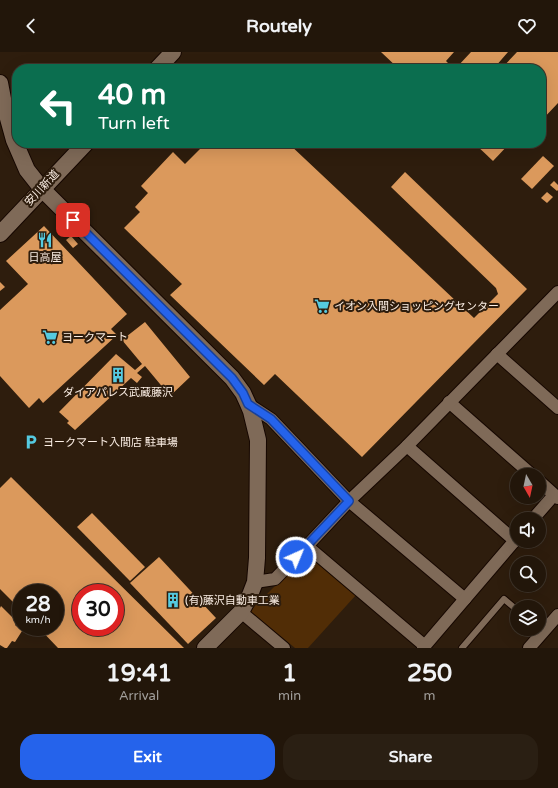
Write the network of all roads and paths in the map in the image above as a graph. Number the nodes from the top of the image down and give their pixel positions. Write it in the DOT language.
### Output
graph roads {
  1 [pos="173,52"];
  2 [pos="162,64"];
  3 [pos="1,97"];
  4 [pos="12,133"];
  5 [pos="17,148"];
  6 [pos="81,148"];
  7 [pos="42,189"];
  8 [pos="0,234"];
  9 [pos="558,292"];
  10 [pos="497,354"];
  11 [pos="450,402"];
  12 [pos="248,404"];
  13 [pos="558,408"];
  14 [pos="407,446"];
  15 [pos="524,468"];
  16 [pos="546,487"];
  17 [pos="556,496"];
  18 [pos="349,501"];
  19 [pos="540,512"];
  20 [pos="510,535"];
  21 [pos="307,546"];
  22 [pos="510,547"];
  23 [pos="255,582"];
  24 [pos="465,599"];
  25 [pos="510,604"];
  26 [pos="241,612"];
  27 [pos="558,615"];
  28 [pos="546,626"];
  29 [pos="537,636"];
  30 [pos="212,646"];
  31 [pos="424,647"];
  32 [pos="284,648"];
  33 [pos="462,648"];
  34 [pos="529,648"];
  1 -- 2 [label="street"];
  3 -- 4 [label="street"];
  5 -- 7 [label="street"];
  6 -- 7 [label="street, 安川新道"];
  7 -- 8 [label="street, 安川新道"];
  7 -- 12 [label="street"];
  9 -- 10 [label="street"];
  10 -- 11 [label="street"];
  10 -- 13 [label="street"];
  11 -- 14 [label="street"];
  11 -- 15 [label="street"];
  12 -- 18 [label="street"];
  12 -- 23 [label="street"];
  14 -- 18 [label="street"];
  14 -- 20 [label="street"];
  16 -- 17 [label="street"];
  17 -- 19 [label="street"];
  18 -- 21 [label="street"];
  18 -- 24 [label="street"];
  21 -- 23 [label="street"];
  21 -- 31 [label="street"];
  22 -- 24 [label="street"];
  23 -- 26 [label="street"];
  24 -- 31 [label="street"];
  25 -- 33 [label="lane"];
  26 -- 30 [label="street"];
  26 -- 32 [label="street"];
  27 -- 28 [label="street"];
  29 -- 34 [label="street"];
}
